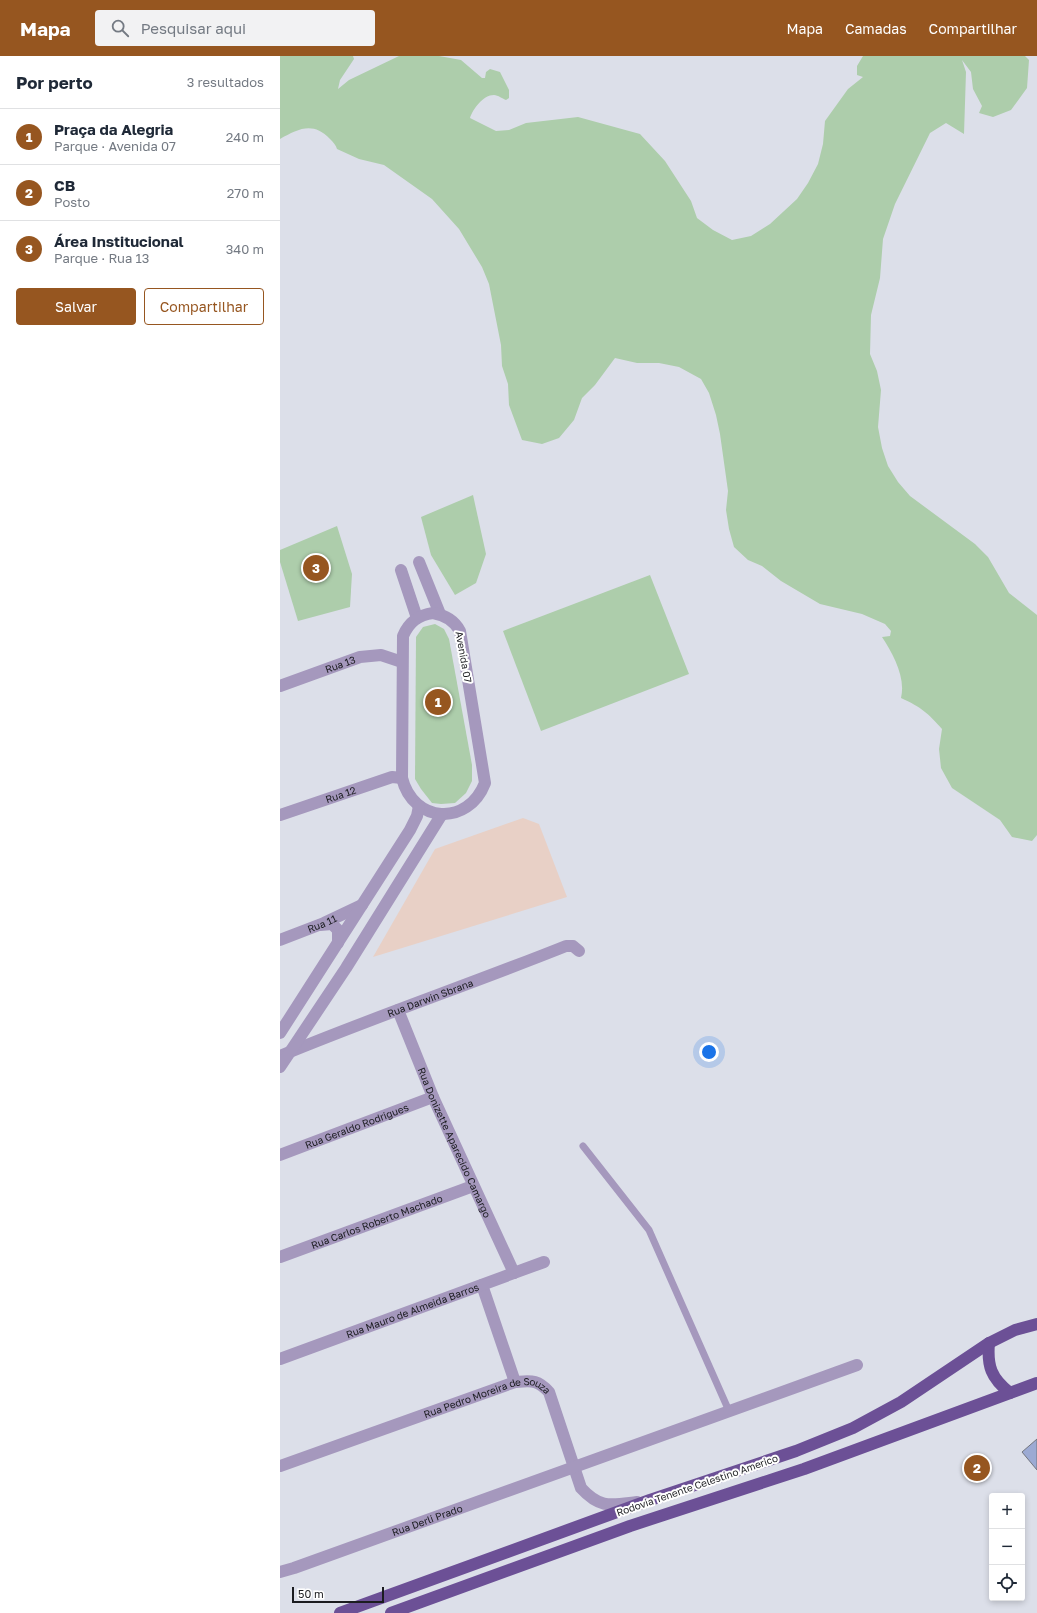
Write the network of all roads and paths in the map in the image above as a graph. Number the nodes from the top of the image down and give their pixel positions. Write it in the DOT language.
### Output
graph roads {
  1 [pos="419,562"];
  2 [pos="401,570"];
  3 [pos="440,614"];
  4 [pos="417,618"];
  5 [pos="402,662"];
  6 [pos="280,686"];
  7 [pos="402,778"];
  8 [pos="419,806"];
  9 [pos="442,814"];
  10 [pos="280,815"];
  11 [pos="362,905"];
  12 [pos="319,925"];
  13 [pos="280,940"];
  14 [pos="338,943"];
  15 [pos="579,951"];
  16 [pos="398,1010"];
  17 [pos="280,1033"];
  18 [pos="284,1054"];
  19 [pos="280,1067"];
  20 [pos="433,1096"];
  21 [pos="583,1146"];
  22 [pos="280,1155"];
  23 [pos="472,1186"];
  24 [pos="280,1257"];
  25 [pos="544,1262"];
  26 [pos="514,1273"];
  27 [pos="482,1285"];
  28 [pos="1037,1324"];
  29 [pos="989,1343"];
  30 [pos="280,1359"];
  31 [pos="857,1365"];
  32 [pos="515,1382"];
  33 [pos="1036,1384"];
  34 [pos="1010,1393"];
  35 [pos="729,1411"];
  36 [pos="280,1466"];
  37 [pos="573,1467"];
  38 [pos="650,1500"];
  39 [pos="280,1572"];
  40 [pos="340,1613"];
  41 [pos="391,1613"];
  1 -- 3 [label="street"];
  2 -- 4 [label="street"];
  3 -- 4 [label="street"];
  3 -- 9 [label="street, Avenida 07"];
  4 -- 5 [label="street"];
  5 -- 6 [label="street, Rua 13"];
  5 -- 7 [label="street"];
  7 -- 8 [label="street"];
  7 -- 10 [label="street, Rua 12"];
  8 -- 9 [label="street, Avenida 07"];
  8 -- 11 [label="street"];
  9 -- 18 [label="street"];
  11 -- 12 [label="street, Rua 11"];
  11 -- 14 [label="street"];
  12 -- 13 [label="street, Rua 11"];
  12 -- 14 [label="street"];
  14 -- 17 [label="street"];
  15 -- 16 [label="street, Rua Darwin Sbrana"];
  16 -- 18 [label="street, Rua Darwin Sbrana"];
  16 -- 20 [label="street, Rua Donizette Aparecido Camargo"];
  18 -- 19 [label="street"];
  20 -- 22 [label="street, Rua Geraldo Rodrigues"];
  20 -- 23 [label="street, Rua Donizette Aparecido Camargo"];
  21 -- 35 [label="lane"];
  23 -- 24 [label="street, Rua Carlos Roberto Machado"];
  23 -- 26 [label="street, Rua Donizette Aparecido Camargo"];
  25 -- 26 [label="street, Rua Mauro de Almeida Barros"];
  26 -- 27 [label="street, Rua Mauro de Almeida Barros"];
  27 -- 30 [label="street, Rua Mauro de Almeida Barros"];
  27 -- 32 [label="street"];
  28 -- 29 [label="highway, Rodovia Tenente Celestino Americo"];
  29 -- 34 [label="highway"];
  29 -- 38 [label="highway, Rodovia Tenente Celestino Americo"];
  31 -- 35 [label="street, Rua Derli Prado"];
  32 -- 36 [label="street, Rua Pedro Moreira de Souza"];
  32 -- 37 [label="street, Rua Pedro Moreira de Souza"];
  33 -- 34 [label="highway, Rodovia Tenente Celestino Americo"];
  34 -- 41 [label="highway, Rodovia Tenente Celestino Americo"];
  35 -- 37 [label="street, Rua Derli Prado"];
  37 -- 38 [label="street, Rua Pedro Moreira de Souza"];
  37 -- 39 [label="street, Rua Derli Prado"];
  38 -- 40 [label="highway, Rodovia Tenente Celestino Americo"];
}
